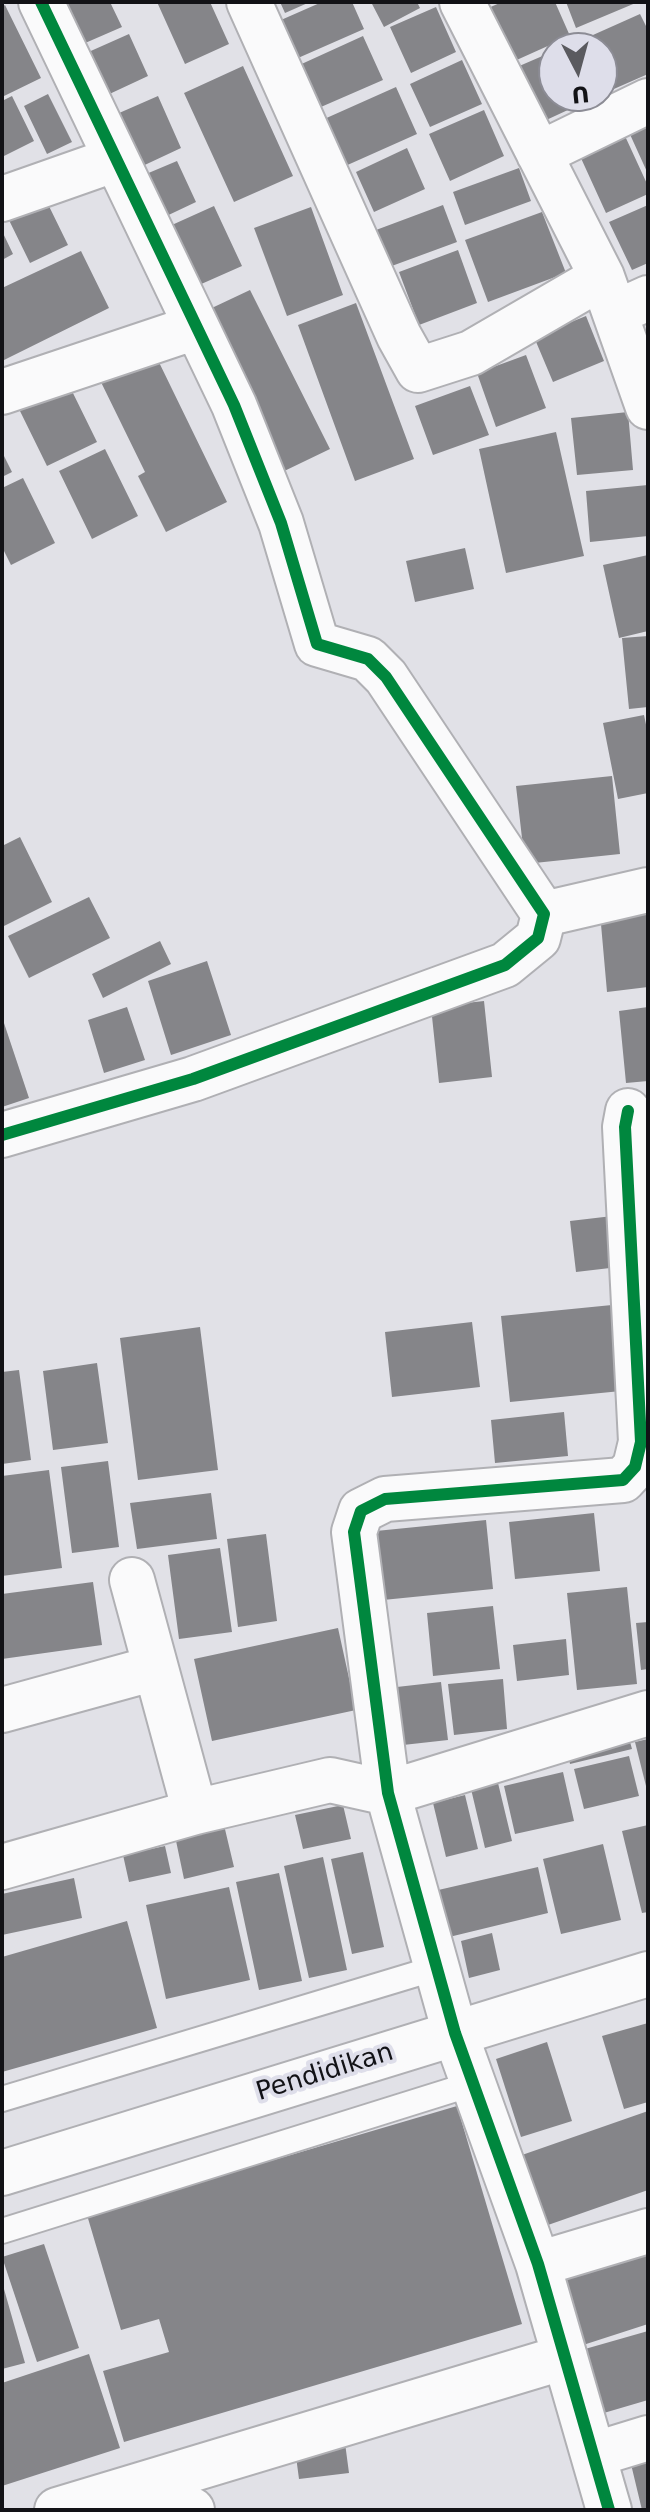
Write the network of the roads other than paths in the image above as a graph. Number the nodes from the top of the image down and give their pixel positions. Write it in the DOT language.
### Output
graph roads {
  1 [pos="41,2"];
  2 [pos="249,2"];
  3 [pos="462,2"];
  4 [pos="648,101"];
  5 [pos="539,154"];
  6 [pos="116,159"];
  7 [pos="2,199"];
  8 [pos="621,296"];
  9 [pos="196,327"];
  10 [pos="2,392"];
  11 [pos="648,407"];
  12 [pos="648,890"];
  13 [pos="544,914"];
  14 [pos="628,1111"];
  15 [pos="2,1135"];
  16 [pos="132,1580"];
  17 [pos="155,1668"];
  18 [pos="2,1710"];
  19 [pos="648,1713"];
  20 [pos="388,1793"];
  21 [pos="195,1812"];
  22 [pos="2,1867"];
  23 [pos="436,1968"];
  24 [pos="648,1974"];
  25 [pos="455,2033"];
  26 [pos="475,2083"];
  27 [pos="2,2099"];
  28 [pos="2,2173"];
  29 [pos="2,2231"];
  30 [pos="648,2231"];
  31 [pos="538,2264"];
  32 [pos="565,2357"];
  33 [pos="648,2438"];
  34 [pos="596,2454"];
  35 [pos="75,2505"];
  36 [pos="192,2510"];
  37 [pos="609,2510"];
  1 -- 6 [label="street"];
  2 -- 8 [label="street"];
  3 -- 5 [label="street"];
  4 -- 5 [label="street"];
  5 -- 8 [label="street"];
  6 -- 7 [label="street"];
  6 -- 9 [label="street"];
  8 -- 11 [label="street"];
  9 -- 10 [label="street"];
  9 -- 13 [label="street"];
  12 -- 13 [label="street"];
  13 -- 15 [label="street"];
  14 -- 20 [label="street"];
  16 -- 17 [label="street"];
  17 -- 18 [label="street"];
  17 -- 21 [label="street"];
  19 -- 20 [label="street"];
  20 -- 21 [label="street"];
  20 -- 23 [label="street"];
  21 -- 22 [label="street"];
  23 -- 25 [label="street"];
  23 -- 27 [label="lane"];
  24 -- 25 [label="street, Pendidikan"];
  25 -- 26 [label="street"];
  25 -- 28 [label="street, Pendidikan"];
  26 -- 29 [label="lane"];
  26 -- 31 [label="street"];
  30 -- 31 [label="street"];
  31 -- 32 [label="street"];
  32 -- 34 [label="street"];
  32 -- 35 [label="street"];
  33 -- 34 [label="street"];
  34 -- 37 [label="street"];
  35 -- 36 [label="street"];
}
